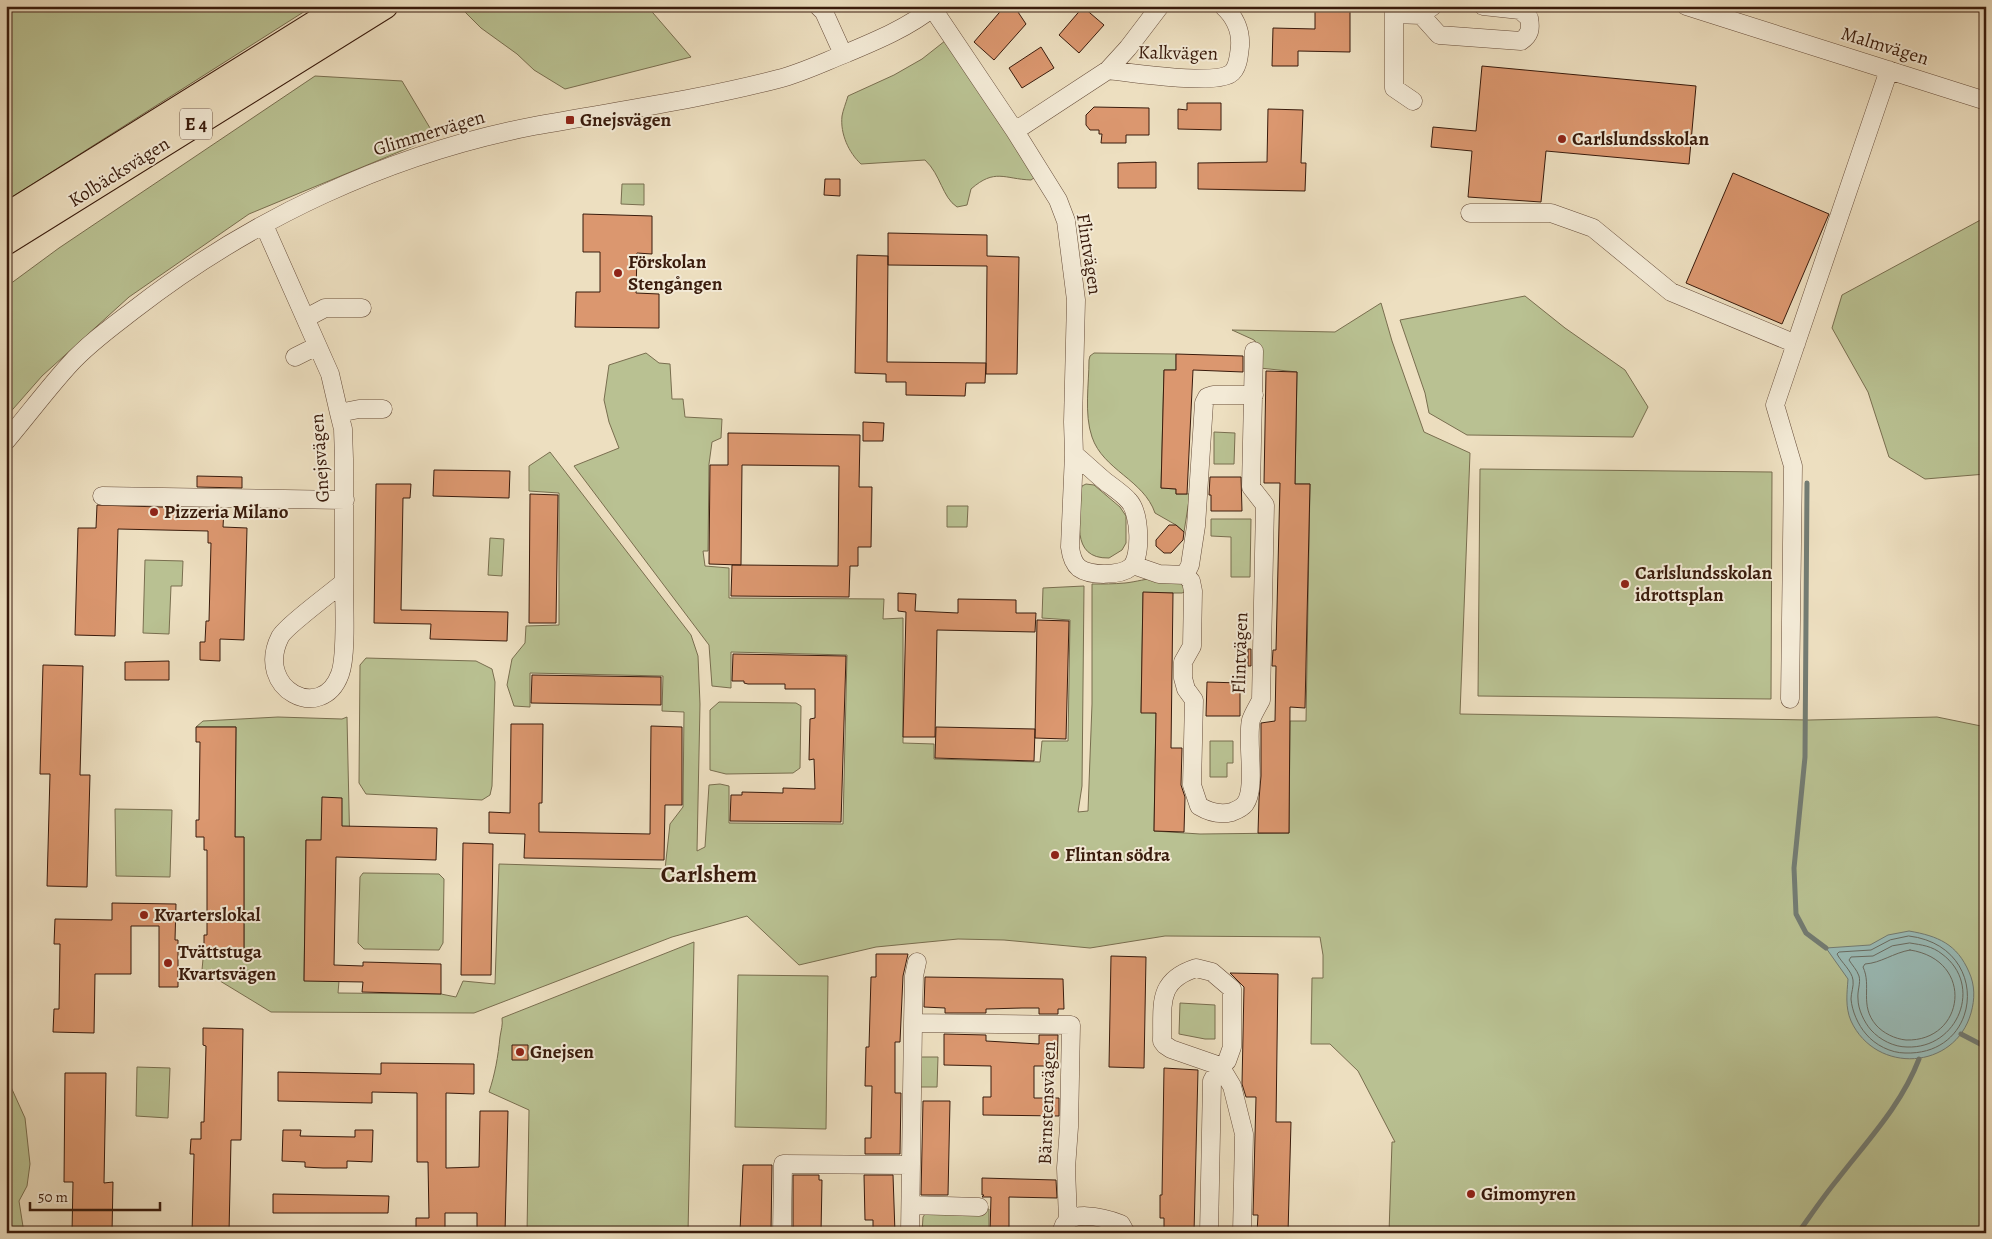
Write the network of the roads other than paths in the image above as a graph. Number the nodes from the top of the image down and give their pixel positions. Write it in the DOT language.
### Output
graph roads {
  1 [pos="344,6"];
  2 [pos="385,6"];
  3 [pos="818,6"];
  4 [pos="1160,6"];
  5 [pos="1223,6"];
  6 [pos="1483,6"];
  7 [pos="934,7"];
  8 [pos="1696,8"];
  9 [pos="1394,10"];
  10 [pos="1427,11"];
  11 [pos="843,54"];
  12 [pos="1108,70"];
  13 [pos="1889,70"];
  14 [pos="1986,100"];
  15 [pos="1413,101"];
  16 [pos="1015,131"];
  17 [pos="1470,213"];
  18 [pos="6,216"];
  19 [pos="264,225"];
  20 [pos="6,242"];
  21 [pos="362,308"];
  22 [pos="306,318"];
  23 [pos="1796,344"];
  24 [pos="318,346"];
  25 [pos="1254,350"];
  26 [pos="295,357"];
  27 [pos="1254,395"];
  28 [pos="383,409"];
  29 [pos="339,413"];
  30 [pos="6,441"];
  31 [pos="1074,454"];
  32 [pos="102,496"];
  33 [pos="345,500"];
  34 [pos="1133,565"];
  35 [pos="1185,575"];
  36 [pos="344,582"];
  37 [pos="1790,699"];
  38 [pos="917,962"];
  39 [pos="913,1023"];
  40 [pos="1220,1066"];
  41 [pos="910,1165"];
  42 [pos="910,1205"];
  43 [pos="979,1206"];
  44 [pos="1065,1226"];
  45 [pos="782,1233"];
  46 [pos="910,1233"];
  47 [pos="1126,1233"];
  48 [pos="1209,1233"];
  49 [pos="1242,1233"];
  1 -- 18 [label="highway, Kolbäcksvägen / E 4"];
  2 -- 20 [label="highway, Kolbäcksvägen / E 4"];
  3 -- 11 [label="street"];
  4 -- 12 [label="street, Kalkvägen"];
  5 -- 12 [label="street, Kalkvägen"];
  6 -- 10 [label="street"];
  7 -- 11 [label="street, Glimmervägen"];
  7 -- 16 [label="street, Flintvägen"];
  8 -- 13 [label="street, Malmvägen"];
  9 -- 10 [label="street"];
  9 -- 15 [label="street"];
  11 -- 19 [label="street, Glimmervägen"];
  12 -- 16 [label="street, Kalkvägen"];
  13 -- 14 [label="street, Malmvägen"];
  13 -- 23 [label="street"];
  16 -- 31 [label="street, Flintvägen"];
  17 -- 23 [label="street"];
  19 -- 22 [label="street, Gnejsvägen"];
  19 -- 30 [label="street, Glimmervägen"];
  21 -- 22 [label="street"];
  22 -- 24 [label="street, Gnejsvägen"];
  23 -- 37 [label="street"];
  24 -- 26 [label="street"];
  24 -- 29 [label="street, Gnejsvägen"];
  25 -- 27 [label="street, Flintvägen"];
  27 -- 35 [label="street"];
  27 -- 35 [label="street, Flintvägen"];
  28 -- 29 [label="street"];
  29 -- 33 [label="street, Gnejsvägen"];
  31 -- 34 [label="street"];
  31 -- 34 [label="street, Flintvägen"];
  32 -- 33 [label="street"];
  33 -- 36 [label="street, Gnejsvägen"];
  34 -- 35 [label="street"];
  36 -- 36 [label="street, Gnejsvägen"];
  38 -- 39 [label="street"];
  39 -- 41 [label="street"];
  39 -- 44 [label="street, Bärnstensvägen"];
  40 -- 40 [label="street"];
  40 -- 48 [label="street"];
  40 -- 49 [label="street"];
  41 -- 42 [label="street"];
  41 -- 45 [label="street"];
  42 -- 43 [label="street"];
  42 -- 46 [label="street"];
  44 -- 47 [label="street, Bärnstensvägen"];
}
